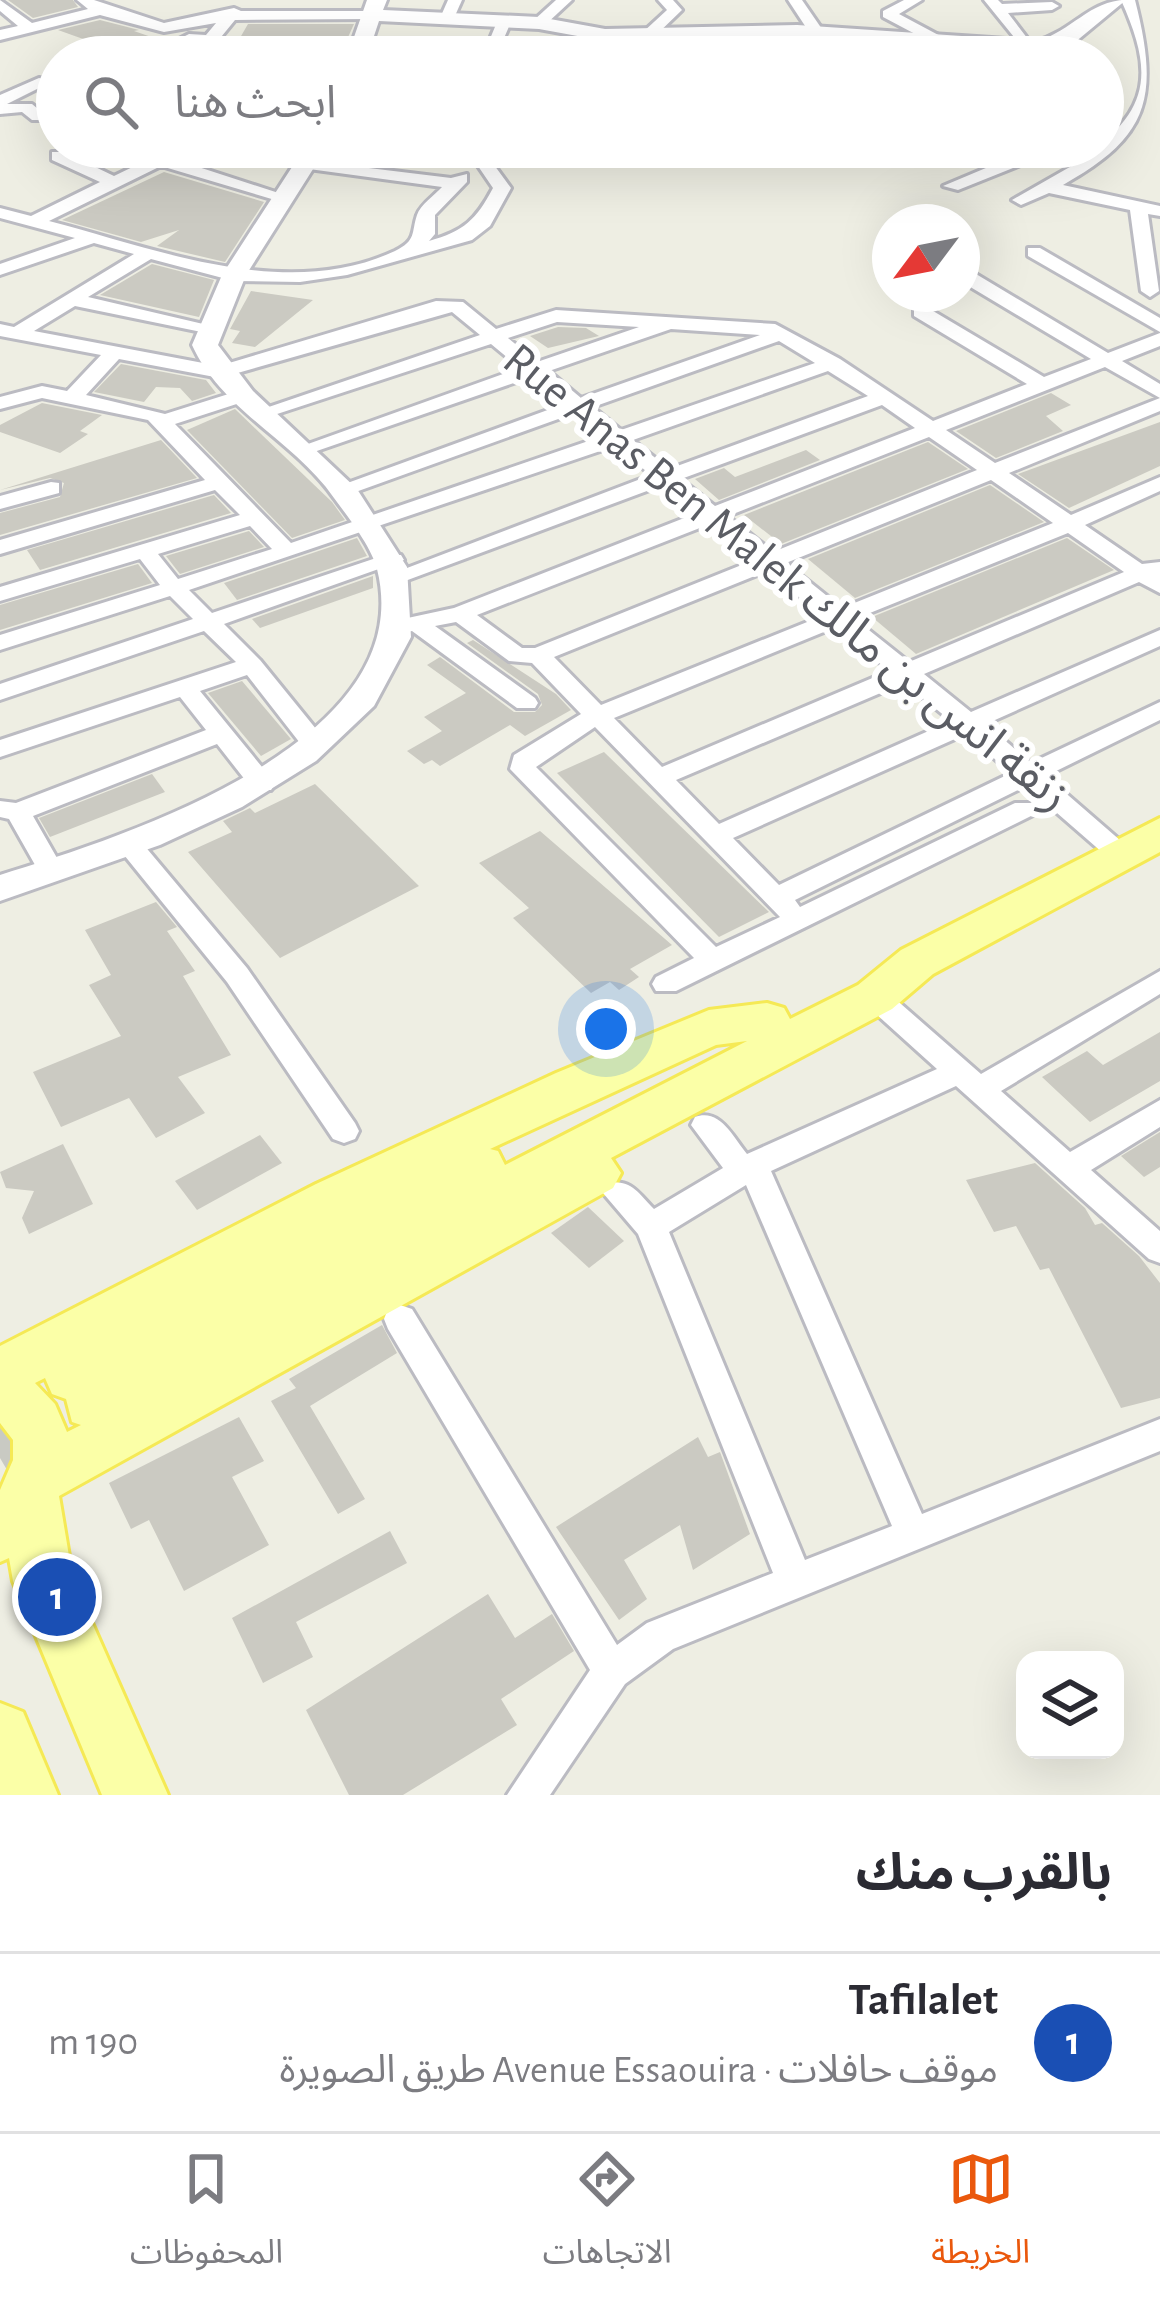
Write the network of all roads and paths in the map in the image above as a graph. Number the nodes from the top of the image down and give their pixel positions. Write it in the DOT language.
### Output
graph roads {
  1 [pos="84,0"];
  2 [pos="143,0"];
  3 [pos="244,0"];
  4 [pos="565,0"];
  5 [pos="665,0"];
  6 [pos="795,0"];
  7 [pos="915,0"];
  8 [pos="1116,0"];
  9 [pos="1128,0"];
  10 [pos="0,3"];
  11 [pos="1049,3"];
  12 [pos="994,4"];
  13 [pos="373,8"];
  14 [pos="451,9"];
  15 [pos="105,11"];
  16 [pos="231,16"];
  17 [pos="504,22"];
  18 [pos="538,23"];
  19 [pos="29,28"];
  20 [pos="164,28"];
  21 [pos="816,32"];
  22 [pos="1075,33"];
  23 [pos="0,35"];
  24 [pos="183,36"];
  25 [pos="212,36"];
  26 [pos="498,36"];
  27 [pos="647,36"];
  28 [pos="871,36"];
  29 [pos="930,36"];
  30 [pos="1018,36"];
  31 [pos="1070,36"];
  32 [pos="1156,67"];
  33 [pos="36,86"];
  34 [pos="1153,100"];
  35 [pos="0,105"];
  36 [pos="36,109"];
  37 [pos="1124,131"];
  38 [pos="83,168"];
  39 [pos="146,168"];
  40 [pos="186,168"];
  41 [pos="305,168"];
  42 [pos="377,168"];
  43 [pos="466,168"];
  44 [pos="488,168"];
  45 [pos="997,168"];
  46 [pos="1084,168"];
  47 [pos="112,182"];
  48 [pos="455,184"];
  49 [pos="952,186"];
  50 [pos="1046,188"];
  51 [pos="285,198"];
  52 [pos="1021,200"];
  53 [pos="1154,208"];
  54 [pos="3,216"];
  55 [pos="33,222"];
  56 [pos="90,239"];
  57 [pos="408,250"];
  58 [pos="1034,252"];
  59 [pos="146,254"];
  60 [pos="0,270"];
  61 [pos="234,275"];
  62 [pos="980,285"];
  63 [pos="1155,290"];
  64 [pos="71,299"];
  65 [pos="1120,302"];
  66 [pos="921,312"];
  67 [pos="673,321"];
  68 [pos="1160,326"];
  69 [pos="10,331"];
  70 [pos="209,331"];
  71 [pos="784,333"];
  72 [pos="492,337"];
  73 [pos="1160,339"];
  74 [pos="116,350"];
  75 [pos="1106,360"];
  76 [pos="832,363"];
  77 [pos="533,370"];
  78 [pos="220,372"];
  79 [pos="1043,385"];
  80 [pos="1160,392"];
  81 [pos="884,397"];
  82 [pos="72,398"];
  83 [pos="255,403"];
  84 [pos="0,404"];
  85 [pos="1160,404"];
  86 [pos="577,406"];
  87 [pos="163,421"];
  88 [pos="928,428"];
  89 [pos="620,441"];
  90 [pos="304,449"];
  91 [pos="996,472"];
  92 [pos="663,476"];
  93 [pos="220,482"];
  94 [pos="1160,482"];
  95 [pos="51,488"];
  96 [pos="342,489"];
  97 [pos="0,503"];
  98 [pos="713,516"];
  99 [pos="254,518"];
  100 [pos="373,524"];
  101 [pos="1072,524"];
  102 [pos="0,547"];
  103 [pos="143,549"];
  104 [pos="285,550"];
  105 [pos="769,562"];
  106 [pos="395,568"];
  107 [pos="1154,575"];
  108 [pos="174,588"];
  109 [pos="0,593"];
  110 [pos="460,614"];
  111 [pos="836,615"];
  112 [pos="210,622"];
  113 [pos="406,625"];
  114 [pos="1160,637"];
  115 [pos="0,643"];
  116 [pos="538,655"];
  117 [pos="252,665"];
  118 [pos="909,675"];
  119 [pos="185,688"];
  120 [pos="0,692"];
  121 [pos="526,703"];
  122 [pos="1160,710"];
  123 [pos="595,716"];
  124 [pos="971,725"];
  125 [pos="222,734"];
  126 [pos="316,746"];
  127 [pos="0,749"];
  128 [pos="1028,774"];
  129 [pos="656,779"];
  130 [pos="262,784"];
  131 [pos="1024,808"];
  132 [pos="9,810"];
  133 [pos="1160,833"];
  134 [pos="713,837"];
  135 [pos="129,844"];
  136 [pos="1120,854"];
  137 [pos="52,872"];
  138 [pos="0,889"];
  139 [pos="786,908"];
  140 [pos="712,960"];
  141 [pos="917,962"];
  142 [pos="1160,981"];
  143 [pos="666,984"];
  144 [pos="875,997"];
  145 [pos="779,1030"];
  146 [pos="968,1081"];
  147 [pos="1160,1112"];
  148 [pos="706,1125"];
  149 [pos="344,1131"];
  150 [pos="748,1168"];
  151 [pos="1068,1168"];
  152 [pos="620,1192"];
  153 [pos="651,1227"];
  154 [pos="1160,1250"];
  155 [pos="400,1319"];
  156 [pos="0,1374"];
  157 [pos="0,1391"];
  158 [pos="82,1391"];
  159 [pos="1160,1435"];
  160 [pos="23,1504"];
  161 [pos="912,1532"];
  162 [pos="794,1579"];
  163 [pos="612,1671"];
  164 [pos="0,1735"];
  165 [pos="25,1795"];
  166 [pos="135,1795"];
  167 [pos="526,1795"];
  1 -- 15 [label="street"];
  2 -- 15 [label="street"];
  3 -- 16 [label="street"];
  4 -- 18 [label="street"];
  5 -- 27 [label="street"];
  6 -- 21 [label="street"];
  7 -- 29 [label="street"];
  8 -- 22 [label="street"];
  9 -- 32 [label="street"];
  10 -- 19 [label="street"];
  11 -- 12 [label="street"];
  11 -- 22 [label="street"];
  12 -- 30 [label="street"];
  13 -- 14 [label="street"];
  13 -- 16 [label="street"];
  14 -- 17 [label="street"];
  15 -- 19 [label="street"];
  15 -- 20 [label="street"];
  16 -- 20 [label="street"];
  16 -- 25 [label="street"];
  17 -- 18 [label="street"];
  17 -- 26 [label="street"];
  18 -- 27 [label="street"];
  19 -- 23 [label="street"];
  20 -- 24 [label="street"];
  21 -- 27 [label="street"];
  21 -- 28 [label="street"];
  22 -- 31 [label="street"];
  32 -- 34 [label="street"];
  33 -- 35 [label="street"];
  34 -- 37 [label="street"];
  35 -- 36 [label="street"];
  38 -- 47 [label="street"];
  39 -- 47 [label="street"];
  40 -- 51 [label="street"];
  41 -- 51 [label="street"];
  42 -- 48 [label="street"];
  43 -- 48 [label="street"];
  44 -- 57 [label="street"];
  45 -- 49 [label="street"];
  46 -- 50 [label="street"];
  47 -- 55 [label="street"];
  48 -- 57 [label="street"];
  50 -- 52 [label="street"];
  50 -- 53 [label="street"];
  51 -- 61 [label="street"];
  53 -- 63 [label="street"];
  54 -- 55 [label="street"];
  55 -- 56 [label="street"];
  56 -- 59 [label="street"];
  56 -- 60 [label="street"];
  57 -- 61 [label="street"];
  58 -- 65 [label="street"];
  59 -- 61 [label="street"];
  59 -- 64 [label="street"];
  61 -- 70 [label="street"];
  62 -- 75 [label="street"];
  63 -- 65 [label="street"];
  64 -- 69 [label="street"];
  64 -- 70 [label="street"];
  65 -- 68 [label="street"];
  66 -- 79 [label="street"];
  67 -- 71 [label="street"];
  67 -- 72 [label="street"];
  67 -- 77 [label="street"];
  69 -- 74 [label="street"];
  70 -- 78 [label="street"];
  71 -- 76 [label="street"];
  71 -- 86 [label="street"];
  72 -- 77 [label="street, Rue Anas Ben Malek زنقة انس بن مالك"];
  72 -- 78 [label="street, Rue Anas Ben Malek زنقة انس بن مالك"];
  72 -- 83 [label="street"];
  73 -- 75 [label="street"];
  74 -- 78 [label="street"];
  74 -- 82 [label="street"];
  75 -- 79 [label="street"];
  75 -- 80 [label="street"];
  76 -- 81 [label="street"];
  76 -- 89 [label="street"];
  77 -- 86 [label="street, Rue Anas Ben Malek زنقة انس بن مالك"];
  77 -- 90 [label="street"];
  78 -- 83 [label="street"];
  79 -- 88 [label="street"];
  81 -- 88 [label="street"];
  81 -- 92 [label="street"];
  82 -- 84 [label="street"];
  82 -- 87 [label="street"];
  83 -- 87 [label="street"];
  83 -- 90 [label="street"];
  85 -- 91 [label="street"];
  86 -- 89 [label="street, Rue Anas Ben Malek زنقة انس بن مالك"];
  86 -- 96 [label="street"];
  87 -- 93 [label="street"];
  88 -- 91 [label="street"];
  88 -- 98 [label="street"];
  89 -- 92 [label="street, Rue Anas Ben Malek زنقة انس بن مالك"];
  89 -- 100 [label="street"];
  90 -- 96 [label="street"];
  91 -- 101 [label="street"];
  91 -- 105 [label="street"];
  92 -- 98 [label="street, Rue Anas Ben Malek زنقة انس بن مالك"];
  92 -- 106 [label="street"];
  93 -- 99 [label="street"];
  93 -- 102 [label="street"];
  94 -- 101 [label="street"];
  95 -- 97 [label="street"];
  96 -- 100 [label="street"];
  98 -- 105 [label="street, Rue Anas Ben Malek زنقة انس بن مالك"];
  98 -- 110 [label="street"];
  99 -- 103 [label="street"];
  99 -- 104 [label="street"];
  100 -- 104 [label="street"];
  100 -- 106 [label="street"];
  101 -- 107 [label="street"];
  101 -- 111 [label="street"];
  103 -- 108 [label="street"];
  103 -- 109 [label="street"];
  104 -- 108 [label="street"];
  105 -- 111 [label="street, Rue Anas Ben Malek زنقة انس بن مالك"];
  105 -- 116 [label="street"];
  106 -- 112 [label="street"];
  106 -- 113 [label="street"];
  107 -- 118 [label="street"];
  108 -- 112 [label="street"];
  108 -- 115 [label="street"];
  110 -- 113 [label="street"];
  110 -- 116 [label="street"];
  111 -- 118 [label="street, Rue Anas Ben Malek زنقة انس بن مالك"];
  111 -- 123 [label="street"];
  112 -- 117 [label="street"];
  112 -- 120 [label="street"];
  113 -- 121 [label="street"];
  113 -- 126 [label="street"];
  114 -- 124 [label="street"];
  116 -- 123 [label="street"];
  117 -- 119 [label="street"];
  117 -- 126 [label="street"];
  118 -- 124 [label="street, Rue Anas Ben Malek زنقة انس بن مالك"];
  118 -- 129 [label="street"];
  119 -- 125 [label="street"];
  119 -- 127 [label="street"];
  122 -- 128 [label="street"];
  123 -- 129 [label="street"];
  123 -- 140 [label="street"];
  124 -- 128 [label="street, Rue Anas Ben Malek زنقة انس بن مالك"];
  124 -- 134 [label="street"];
  125 -- 130 [label="street"];
  125 -- 132 [label="street"];
  126 -- 130 [label="street"];
  128 -- 136 [label="street, Rue Anas Ben Malek زنقة انس بن مالك"];
  128 -- 139 [label="street"];
  129 -- 134 [label="street"];
  130 -- 135 [label="street"];
  131 -- 139 [label="street"];
  132 -- 137 [label="street"];
  133 -- 136 [label="main road"];
  134 -- 139 [label="street"];
  135 -- 137 [label="street"];
  135 -- 149 [label="street"];
  136 -- 141 [label="main road"];
  137 -- 138 [label="street"];
  139 -- 140 [label="street"];
  140 -- 143 [label="street"];
  141 -- 144 [label="main road"];
  141 -- 145 [label="main road"];
  142 -- 146 [label="street"];
  144 -- 145 [label="main road"];
  144 -- 146 [label="street"];
  145 -- 156 [label="main road"];
  145 -- 158 [label="main road"];
  145 -- 160 [label="main road"];
  146 -- 150 [label="street"];
  146 -- 151 [label="street"];
  147 -- 151 [label="street"];
  148 -- 150 [label="street"];
  150 -- 153 [label="street"];
  150 -- 161 [label="street"];
  151 -- 154 [label="street"];
  152 -- 153 [label="street"];
  153 -- 162 [label="street"];
  155 -- 163 [label="street"];
  157 -- 160 [label="main road"];
  159 -- 161 [label="street"];
  160 -- 166 [label="main road"];
  161 -- 162 [label="street"];
  162 -- 163 [label="street"];
  163 -- 167 [label="street"];
  164 -- 165 [label="main road"];
}
